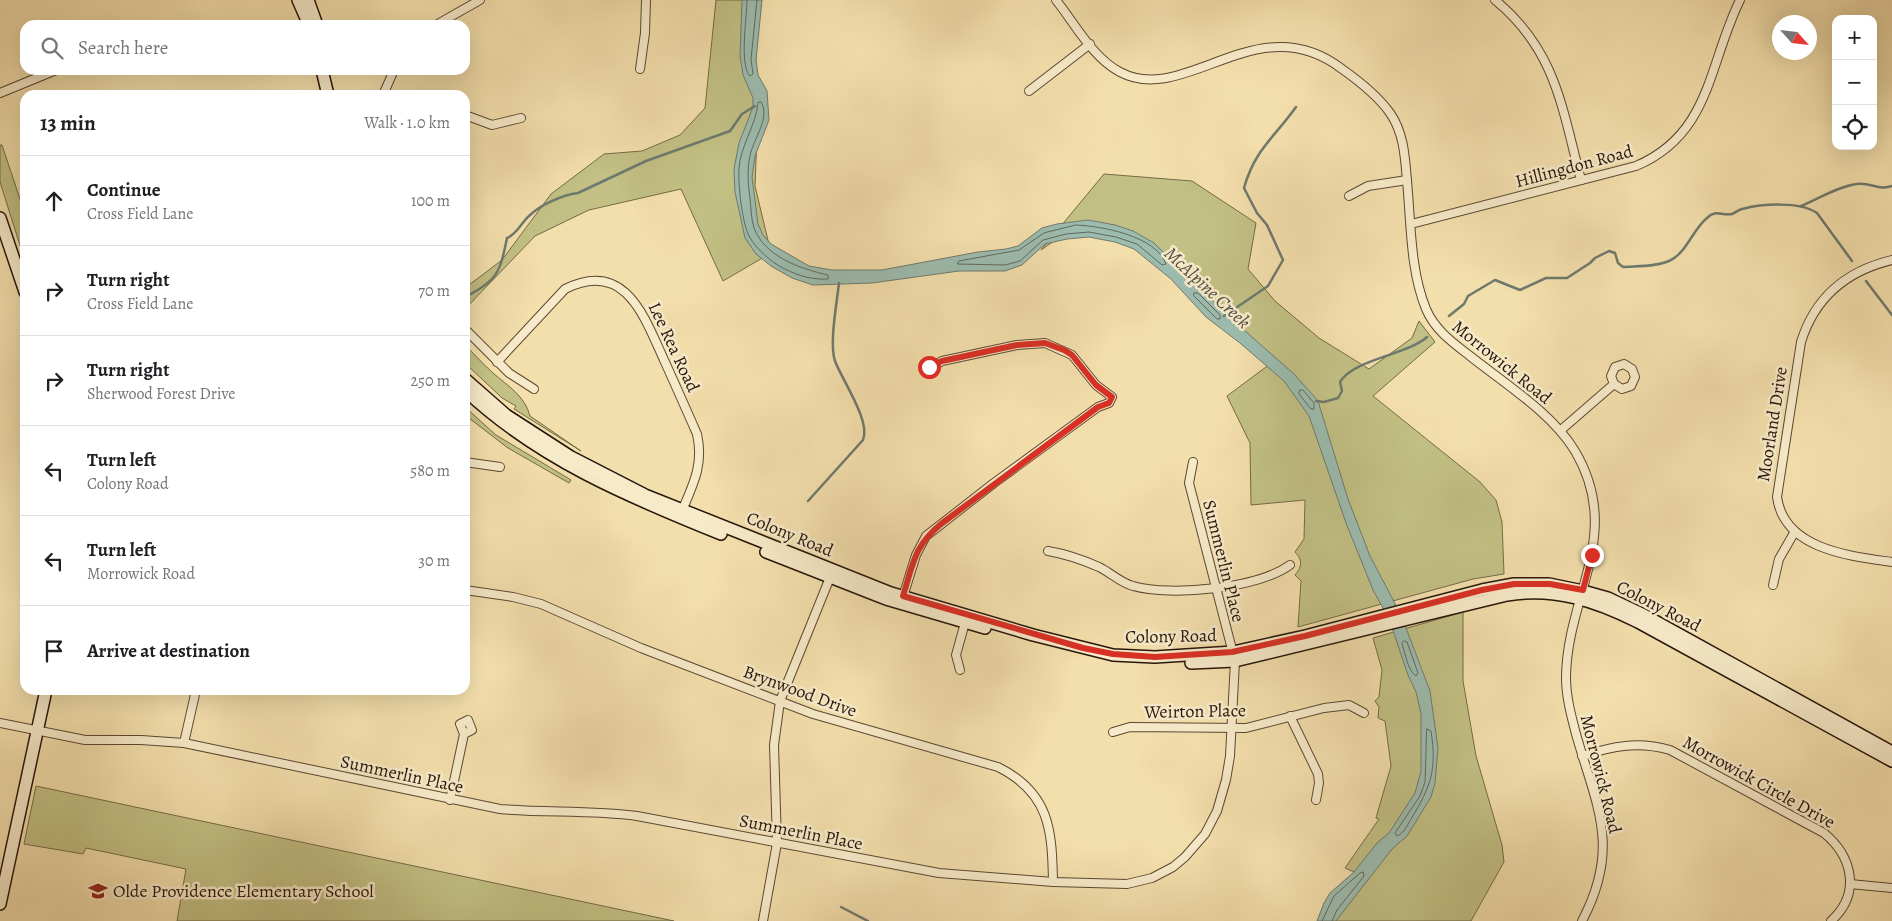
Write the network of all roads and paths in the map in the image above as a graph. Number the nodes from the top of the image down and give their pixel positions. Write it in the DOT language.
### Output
graph roads {
  1 [pos="298,0"];
  2 [pos="308,0"];
  3 [pos="480,0"];
  4 [pos="646,0"];
  5 [pos="1056,0"];
  6 [pos="1495,0"];
  7 [pos="1740,0"];
  8 [pos="307,20"];
  9 [pos="315,20"];
  10 [pos="445,20"];
  11 [pos="1090,44"];
  12 [pos="640,69"];
  13 [pos="44,75"];
  14 [pos="323,75"];
  15 [pos="331,75"];
  16 [pos="392,75"];
  17 [pos="327,90"];
  18 [pos="335,90"];
  19 [pos="385,90"];
  20 [pos="1029,91"];
  21 [pos="0,93"];
  22 [pos="470,117"];
  23 [pos="521,118"];
  24 [pos="1407,180"];
  25 [pos="1581,180"];
  26 [pos="1349,196"];
  27 [pos="0,218"];
  28 [pos="1411,224"];
  29 [pos="1892,260"];
  30 [pos="20,277"];
  31 [pos="470,334"];
  32 [pos="497,362"];
  33 [pos="926,371"];
  34 [pos="470,383"];
  35 [pos="1614,384"];
  36 [pos="534,389"];
  37 [pos="470,395"];
  38 [pos="1561,430"];
  39 [pos="542,444"];
  40 [pos="1193,462"];
  41 [pos="470,463"];
  42 [pos="500,467"];
  43 [pos="681,514"];
  44 [pos="1794,533"];
  45 [pos="1048,551"];
  46 [pos="1892,562"];
  47 [pos="1290,565"];
  48 [pos="831,574"];
  49 [pos="1773,585"];
  50 [pos="1215,589"];
  51 [pos="470,591"];
  52 [pos="1582,594"];
  53 [pos="902,600"];
  54 [pos="966,618"];
  55 [pos="1234,656"];
  56 [pos="960,670"];
  57 [pos="45,695"];
  58 [pos="195,695"];
  59 [pos="780,700"];
  60 [pos="1364,713"];
  61 [pos="1290,716"];
  62 [pos="0,723"];
  63 [pos="1231,727"];
  64 [pos="36,731"];
  65 [pos="1113,732"];
  66 [pos="464,734"];
  67 [pos="184,743"];
  68 [pos="1892,752"];
  69 [pos="1582,756"];
  70 [pos="1892,761"];
  71 [pos="450,800"];
  72 [pos="1316,800"];
  73 [pos="776,843"];
  74 [pos="1053,882"];
  75 [pos="1850,884"];
  76 [pos="1892,888"];
  77 [pos="0,904"];
  78 [pos="1583,919"];
  79 [pos="762,921"];
  80 [pos="1593,921"];
  81 [pos="1831,921"];
  1 -- 8 [label="main road"];
  2 -- 9 [label="main road"];
  3 -- 10 [label="street"];
  4 -- 12 [label="street"];
  5 -- 11 [label="street, Morrowick Road"];
  6 -- 25 [label="street"];
  7 -- 25 [label="street, Hillingdon Road"];
  11 -- 20 [label="street"];
  11 -- 24 [label="street, Morrowick Road"];
  13 -- 21 [label="street"];
  14 -- 17 [label="main road"];
  15 -- 18 [label="main road"];
  16 -- 19 [label="street"];
  22 -- 23 [label="street"];
  24 -- 26 [label="street"];
  24 -- 28 [label="street, Morrowick Road"];
  25 -- 28 [label="street, Hillingdon Road"];
  27 -- 30 [label="main road"];
  28 -- 38 [label="street, Morrowick Road"];
  29 -- 44 [label="street, Moorland Drive"];
  31 -- 32 [label="street"];
  32 -- 36 [label="street"];
  32 -- 43 [label="street, Lee Rea Road"];
  33 -- 53 [label="street"];
  34 -- 39 [label="main road, Colony Road"];
  35 -- 38 [label="street"];
  37 -- 39 [label="main road, Colony Road"];
  38 -- 52 [label="street, Morrowick Road"];
  39 -- 43 [label="main road, Colony Road"];
  40 -- 50 [label="street, Summerlin Place"];
  41 -- 42 [label="street"];
  43 -- 48 [label="main road, Colony Road"];
  44 -- 46 [label="street, Moorland Drive"];
  44 -- 49 [label="street"];
  45 -- 50 [label="street"];
  47 -- 50 [label="street"];
  48 -- 53 [label="main road, Colony Road"];
  48 -- 59 [label="street"];
  50 -- 55 [label="street, Summerlin Place"];
  51 -- 59 [label="street, Brynwood Drive"];
  52 -- 55 [label="main road, Colony Road"];
  52 -- 68 [label="main road, Colony Road"];
  52 -- 69 [label="street, Morrowick Road"];
  52 -- 70 [label="main road, Colony Road"];
  53 -- 54 [label="main road, Colony Road"];
  54 -- 55 [label="main road, Colony Road"];
  54 -- 56 [label="street"];
  55 -- 63 [label="street, Summerlin Place"];
  57 -- 64 [label="main road"];
  58 -- 67 [label="street"];
  59 -- 73 [label="street"];
  59 -- 74 [label="street, Brynwood Drive"];
  60 -- 61 [label="street, Weirton Place"];
  61 -- 63 [label="street, Weirton Place"];
  61 -- 72 [label="street"];
  62 -- 64 [label="street, Summerlin Place"];
  63 -- 65 [label="street, Weirton Place"];
  63 -- 74 [label="street, Summerlin Place"];
  64 -- 67 [label="street, Summerlin Place"];
  64 -- 77 [label="main road"];
  66 -- 71 [label="street"];
  67 -- 71 [label="street, Summerlin Place"];
  69 -- 75 [label="street, Morrowick Circle Drive"];
  69 -- 78 [label="street, Morrowick Road"];
  71 -- 73 [label="street, Summerlin Place"];
  73 -- 74 [label="street, Summerlin Place"];
  73 -- 79 [label="street"];
  75 -- 76 [label="street"];
  75 -- 81 [label="street"];
  78 -- 80 [label="street"];
}
